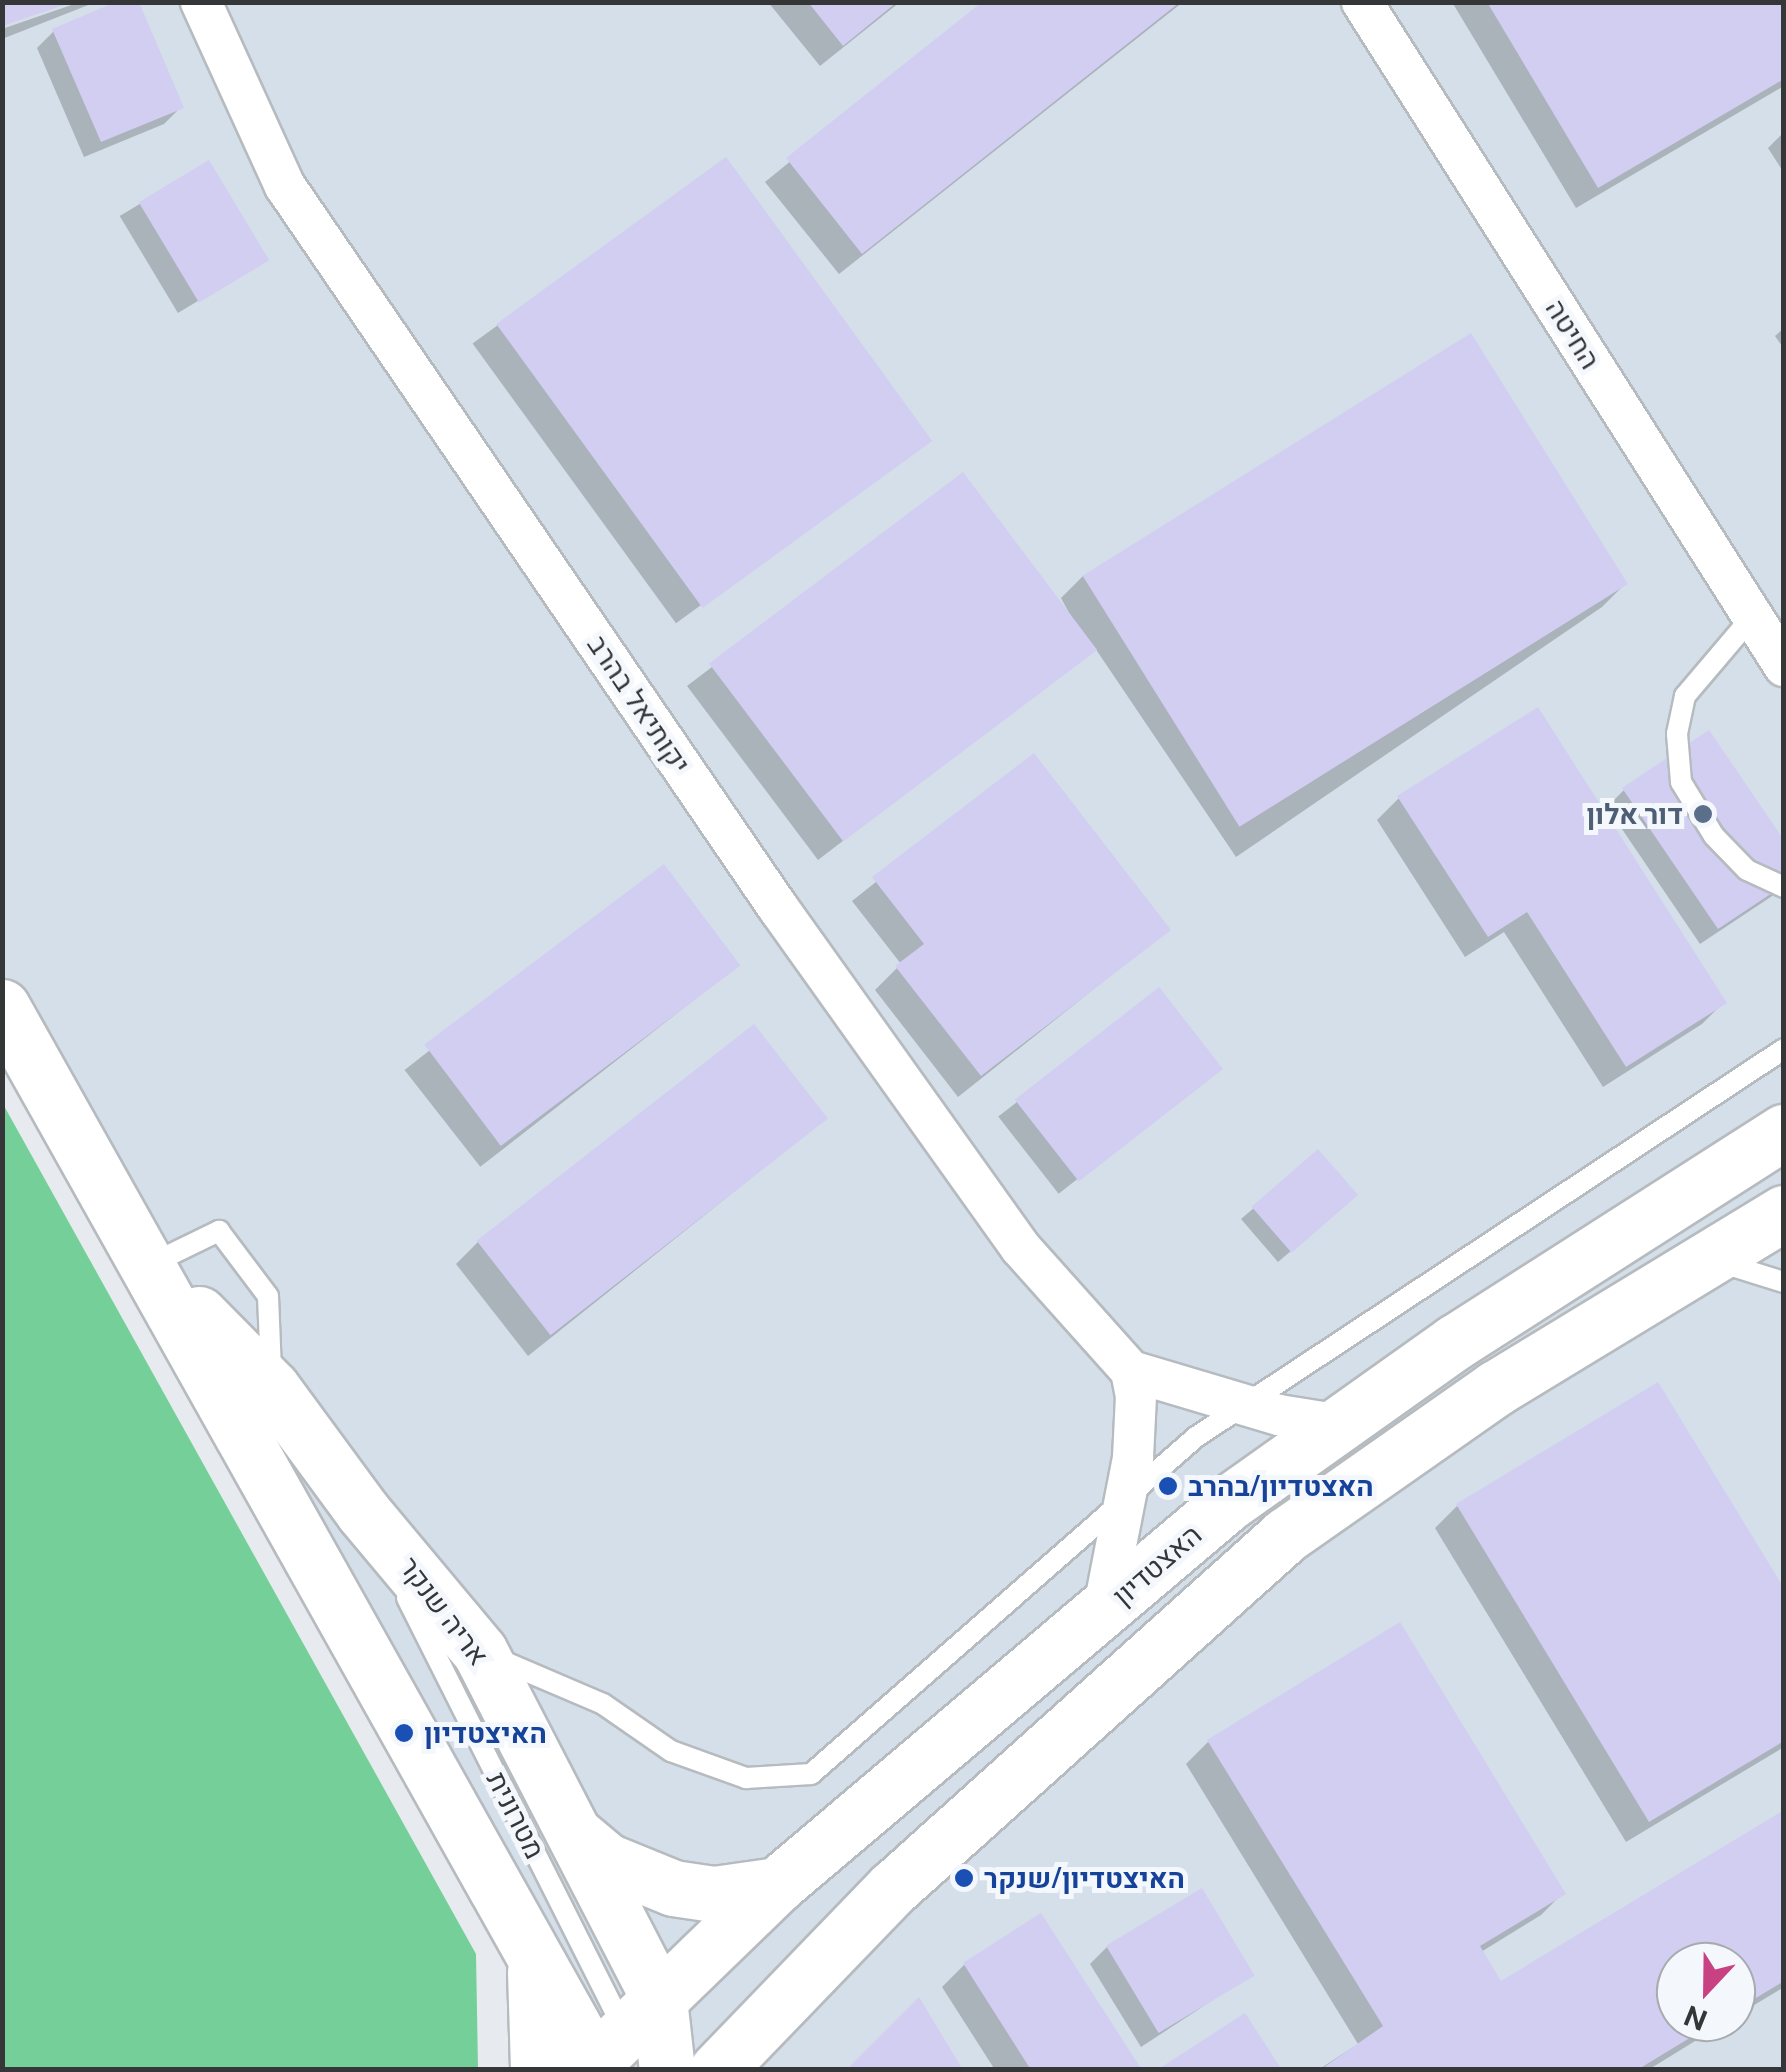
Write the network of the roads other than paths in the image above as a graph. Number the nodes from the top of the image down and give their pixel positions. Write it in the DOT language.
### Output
graph roads {
  1 [pos="201,2"];
  2 [pos="1362,2"];
  3 [pos="1752,617"];
  4 [pos="1784,666"];
  5 [pos="1784,887"];
  6 [pos="2,1007"];
  7 [pos="1784,1049"];
  8 [pos="1784,1132"];
  9 [pos="1784,1214"];
  10 [pos="1709,1259"];
  11 [pos="151,1264"];
  12 [pos="1784,1282"];
  13 [pos="1130,1371"];
  14 [pos="272,1388"];
  15 [pos="1244,1406"];
  16 [pos="1335,1424"];
  17 [pos="1124,1503"];
  18 [pos="363,1512"];
  19 [pos="1103,1612"];
  20 [pos="480,1652"];
  21 [pos="574,1834"];
  22 [pos="777,1885"];
  23 [pos="529,1950"];
  24 [pos="614,2050"];
  25 [pos="538,2070"];
  26 [pos="667,2070"];
  27 [pos="716,2070"];
  1 -- 13 [label="street, יקותיאל בהרב"];
  2 -- 3 [label="street, החיטה"];
  3 -- 4 [label="street, החיטה"];
  3 -- 5 [label="lane"];
  6 -- 11 [label="main road, אריה שנקר"];
  7 -- 15 [label="lane"];
  8 -- 16 [label="main road, האצטדיון"];
  9 -- 10 [label="main road"];
  10 -- 12 [label="lane"];
  10 -- 27 [label="main road"];
  11 -- 14 [label="main road, אריה שנקר"];
  11 -- 14 [label="lane"];
  11 -- 23 [label="main road, אריה שנקר"];
  13 -- 15 [label="street"];
  13 -- 17 [label="street"];
  14 -- 18 [label="main road, אריה שנקר"];
  15 -- 16 [label="street"];
  15 -- 17 [label="lane"];
  16 -- 19 [label="main road, האצטדיון"];
  17 -- 19 [label="street"];
  17 -- 20 [label="lane"];
  18 -- 20 [label="main road, אריה שנקר"];
  18 -- 24 [label="lane, מטרונית"];
  19 -- 22 [label="main road, האצטדיון"];
  20 -- 21 [label="main road, אריה שנקר"];
  21 -- 22 [label="main road"];
  21 -- 24 [label="main road, אריה שנקר"];
  22 -- 24 [label="main road, האצטדיון"];
  23 -- 24 [label="main road, אריה שנקר"];
  23 -- 25 [label="main road"];
  24 -- 26 [label="main road, אריה שנקר"];
}
